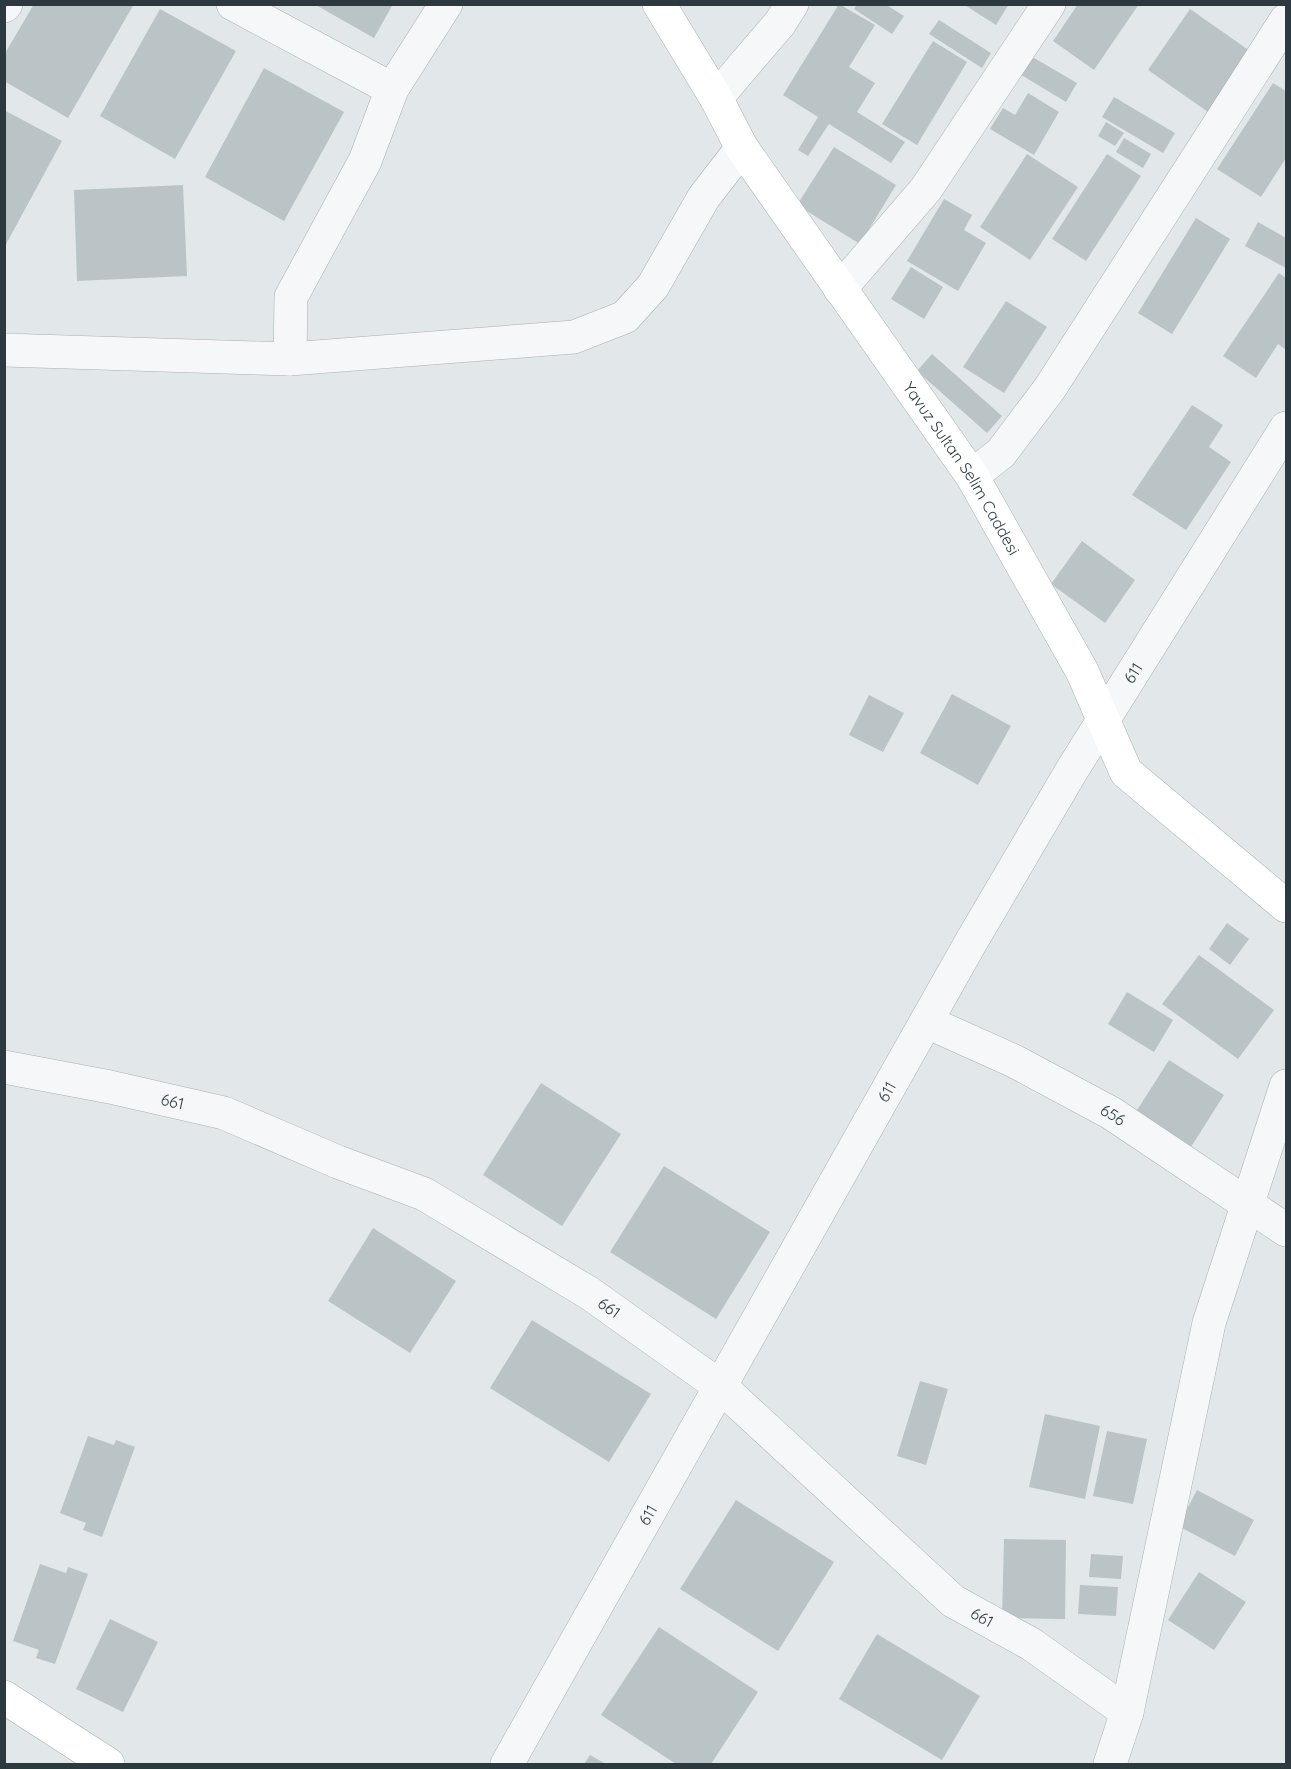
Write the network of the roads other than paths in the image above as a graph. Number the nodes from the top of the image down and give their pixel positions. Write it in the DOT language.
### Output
graph roads {
  1 [pos="233,4"];
  2 [pos="446,4"];
  3 [pos="659,4"];
  4 [pos="792,4"];
  5 [pos="1049,4"];
  6 [pos="1287,20"];
  7 [pos="392,89"];
  8 [pos="716,98"];
  9 [pos="742,148"];
  10 [pos="840,289"];
  11 [pos="4,350"];
  12 [pos="290,359"];
  13 [pos="1287,428"];
  14 [pos="972,476"];
  15 [pos="1103,720"];
  16 [pos="1287,906"];
  17 [pos="927,1022"];
  18 [pos="4,1067"];
  19 [pos="1287,1086"];
  20 [pos="1247,1205"];
  21 [pos="1287,1230"];
  22 [pos="721,1387"];
  23 [pos="4,1697"];
  24 [pos="1127,1712"];
  25 [pos="108,1764"];
  26 [pos="507,1764"];
  27 [pos="1110,1764"];
  1 -- 7 [label="street"];
  2 -- 7 [label="street"];
  3 -- 8 [label="street, Yavuz Sultan Selim Caddesi"];
  4 -- 8 [label="street"];
  5 -- 10 [label="street"];
  6 -- 14 [label="street"];
  7 -- 12 [label="street"];
  8 -- 9 [label="street, Yavuz Sultan Selim Caddesi"];
  9 -- 10 [label="street, Yavuz Sultan Selim Caddesi"];
  9 -- 12 [label="street"];
  10 -- 14 [label="street, Yavuz Sultan Selim Caddesi"];
  11 -- 12 [label="street"];
  13 -- 15 [label="street, 611"];
  14 -- 15 [label="street, Yavuz Sultan Selim Caddesi"];
  15 -- 16 [label="street, Yavuz Sultan Selim Caddesi"];
  15 -- 17 [label="street, 611"];
  17 -- 20 [label="street, 656"];
  17 -- 22 [label="street, 611"];
  18 -- 22 [label="street, 661"];
  19 -- 20 [label="street"];
  20 -- 21 [label="street, 656"];
  20 -- 24 [label="street"];
  22 -- 24 [label="street, 661"];
  22 -- 26 [label="street, 611"];
  23 -- 25 [label="street"];
  24 -- 27 [label="street"];
}
